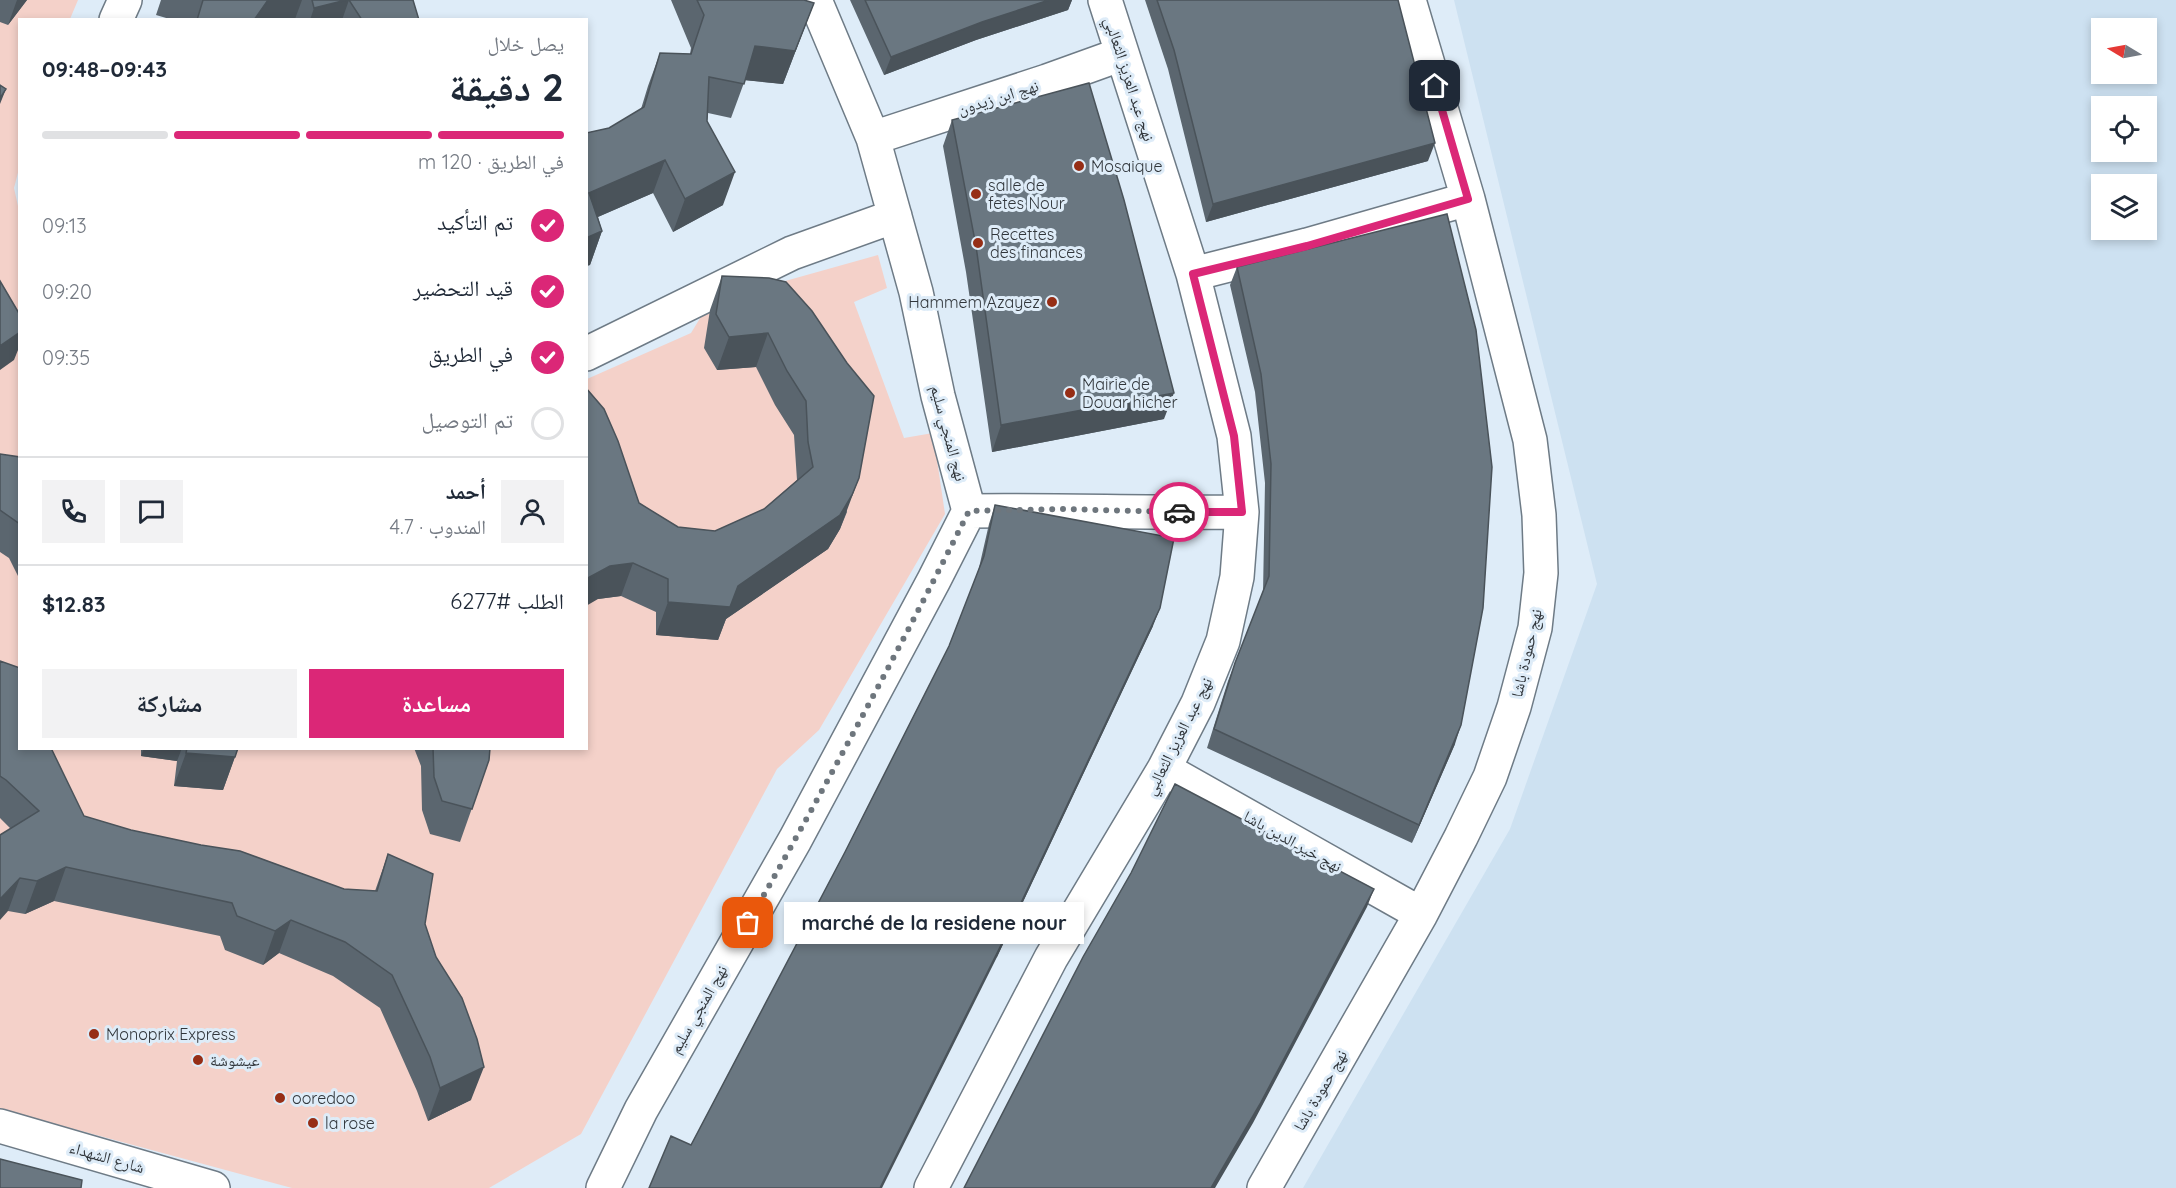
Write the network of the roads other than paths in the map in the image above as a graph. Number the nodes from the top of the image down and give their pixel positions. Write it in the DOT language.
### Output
graph roads {
  1 [pos="125,0"];
  2 [pos="815,0"];
  3 [pos="1105,0"];
  4 [pos="1409,0"];
  5 [pos="117,18"];
  6 [pos="1122,54"];
  7 [pos="873,138"];
  8 [pos="1468,199"];
  9 [pos="895,216"];
  10 [pos="1193,274"];
  11 [pos="588,353"];
  12 [pos="969,511"];
  13 [pos="1242,512"];
  14 [pos="1164,769"];
  15 [pos="1421,914"];
  16 [pos="0,1126"];
  17 [pos="213,1188"];
  18 [pos="603,1188"];
  19 [pos="931,1188"];
  20 [pos="1264,1188"];
  1 -- 5 [label="street"];
  2 -- 7 [label="street, نهج المنجي سليم"];
  3 -- 6 [label="street, نهج عبد العزيز الثعالبي"];
  4 -- 8 [label="street, نهج حمودة باشا"];
  6 -- 7 [label="street, نهج ابن زيدون"];
  6 -- 10 [label="street, نهج عبد العزيز الثعالبي"];
  7 -- 9 [label="street, نهج المنجي سليم"];
  8 -- 10 [label="street"];
  8 -- 15 [label="street, نهج حمودة باشا"];
  9 -- 11 [label="street"];
  9 -- 12 [label="street, نهج المنجي سليم"];
  10 -- 13 [label="street, نهج عبد العزيز الثعالبي"];
  12 -- 13 [label="street"];
  12 -- 18 [label="street, نهج المنجي سليم"];
  13 -- 14 [label="street, نهج عبد العزيز الثعالبي"];
  14 -- 15 [label="street, نهج خير الدين باشا"];
  14 -- 19 [label="street, نهج عبد العزيز الثعالبي"];
  15 -- 20 [label="street, نهج حمودة باشا"];
  16 -- 17 [label="street, شارع الشهداء"];
}
